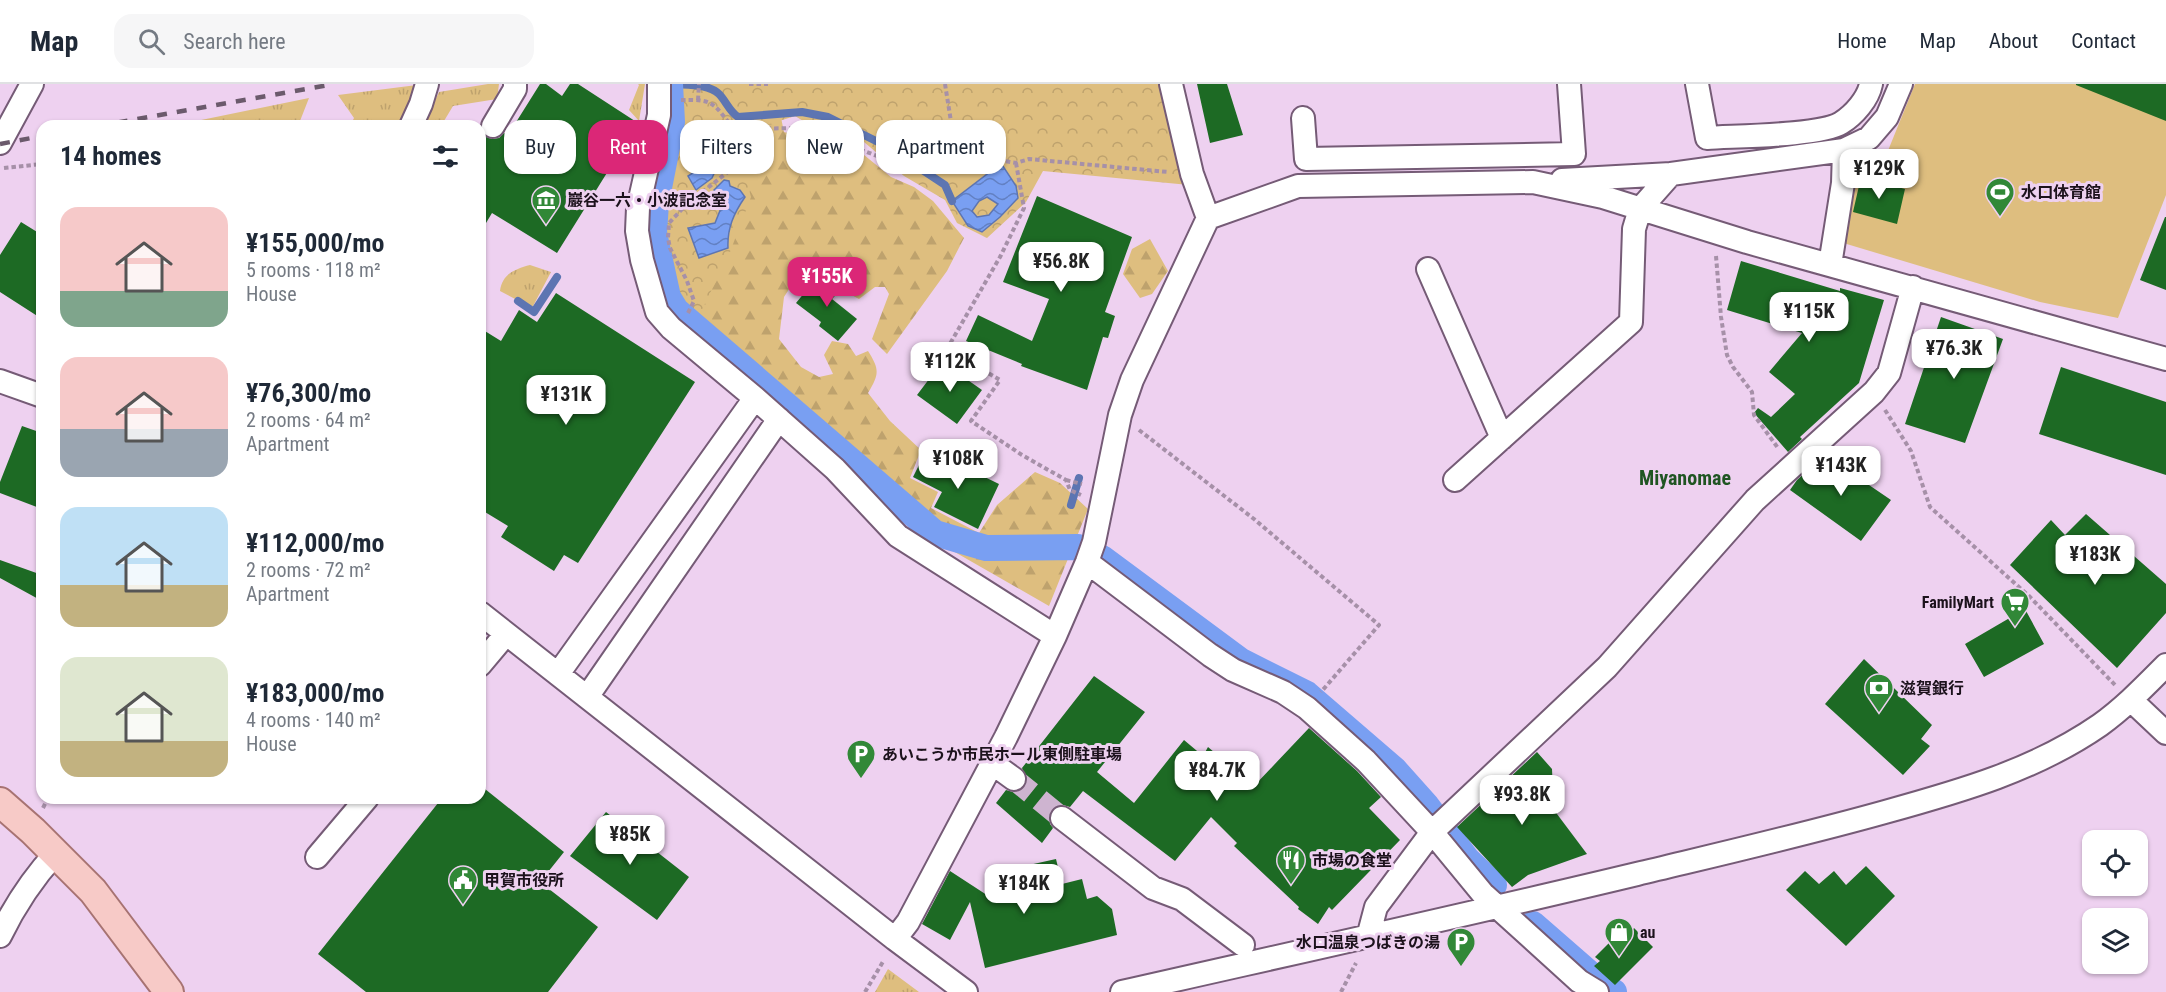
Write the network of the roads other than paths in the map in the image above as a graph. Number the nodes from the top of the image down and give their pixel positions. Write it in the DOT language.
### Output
graph roads {
  1 [pos="32,84"];
  2 [pos="515,84"];
  3 [pos="659,84"];
  4 [pos="1172,84"];
  5 [pos="1569,84"];
  6 [pos="1697,84"];
  7 [pos="1871,84"];
  8 [pos="1901,84"];
  9 [pos="432,85"];
  10 [pos="1303,118"];
  11 [pos="414,120"];
  12 [pos="493,126"];
  13 [pos="0,143"];
  14 [pos="1844,150"];
  15 [pos="1671,174"];
  16 [pos="1533,182"];
  17 [pos="1640,209"];
  18 [pos="1208,218"];
  19 [pos="1830,265"];
  20 [pos="1428,269"];
  21 [pos="1913,287"];
  22 [pos="2166,359"];
  23 [pos="0,381"];
  24 [pos="36,394"];
  25 [pos="755,398"];
  26 [pos="779,419"];
  27 [pos="1502,438"];
  28 [pos="1455,480"];
  29 [pos="1090,553"];
  30 [pos="486,618"];
  31 [pos="506,634"];
  32 [pos="1055,636"];
  33 [pos="486,658"];
  34 [pos="2166,665"];
  35 [pos="558,674"];
  36 [pos="587,697"];
  37 [pos="2131,700"];
  38 [pos="2166,733"];
  39 [pos="992,763"];
  40 [pos="1014,779"];
  41 [pos="0,802"];
  42 [pos="362,804"];
  43 [pos="1062,818"];
  44 [pos="1438,826"];
  45 [pos="56,853"];
  46 [pos="317,858"];
  47 [pos="1498,908"];
  48 [pos="0,936"];
  49 [pos="1368,937"];
  50 [pos="1243,945"];
  51 [pos="891,946"];
  52 [pos="169,992"];
  53 [pos="966,992"];
  54 [pos="1122,992"];
  55 [pos="1597,992"];
  1 -- 13 [label="street"];
  2 -- 12 [label="street"];
  3 -- 25 [label="street"];
  4 -- 18 [label="street"];
  5 -- 10 [label="street"];
  6 -- 7 [label="street"];
  8 -- 14 [label="street"];
  9 -- 11 [label="street"];
  14 -- 15 [label="street"];
  14 -- 19 [label="street"];
  15 -- 16 [label="street"];
  15 -- 17 [label="street"];
  16 -- 17 [label="street"];
  16 -- 18 [label="street"];
  17 -- 19 [label="street"];
  17 -- 27 [label="street"];
  18 -- 29 [label="street"];
  19 -- 21 [label="street"];
  20 -- 27 [label="street"];
  21 -- 22 [label="street"];
  21 -- 44 [label="street"];
  23 -- 24 [label="street"];
  25 -- 26 [label="street"];
  25 -- 35 [label="street"];
  26 -- 32 [label="street"];
  26 -- 36 [label="street"];
  27 -- 28 [label="street"];
  29 -- 32 [label="street"];
  29 -- 44 [label="street"];
  30 -- 31 [label="street"];
  31 -- 33 [label="street"];
  31 -- 35 [label="street"];
  32 -- 39 [label="street"];
  34 -- 37 [label="street"];
  35 -- 36 [label="street"];
  36 -- 51 [label="street"];
  37 -- 38 [label="street"];
  37 -- 47 [label="street"];
  39 -- 40 [label="street"];
  39 -- 51 [label="street"];
  41 -- 45 [label="main road"];
  42 -- 46 [label="street"];
  43 -- 50 [label="street"];
  44 -- 47 [label="street"];
  44 -- 49 [label="street"];
  45 -- 48 [label="street"];
  45 -- 52 [label="main road"];
  47 -- 49 [label="street"];
  47 -- 55 [label="street"];
  49 -- 54 [label="street"];
  51 -- 53 [label="street"];
}
